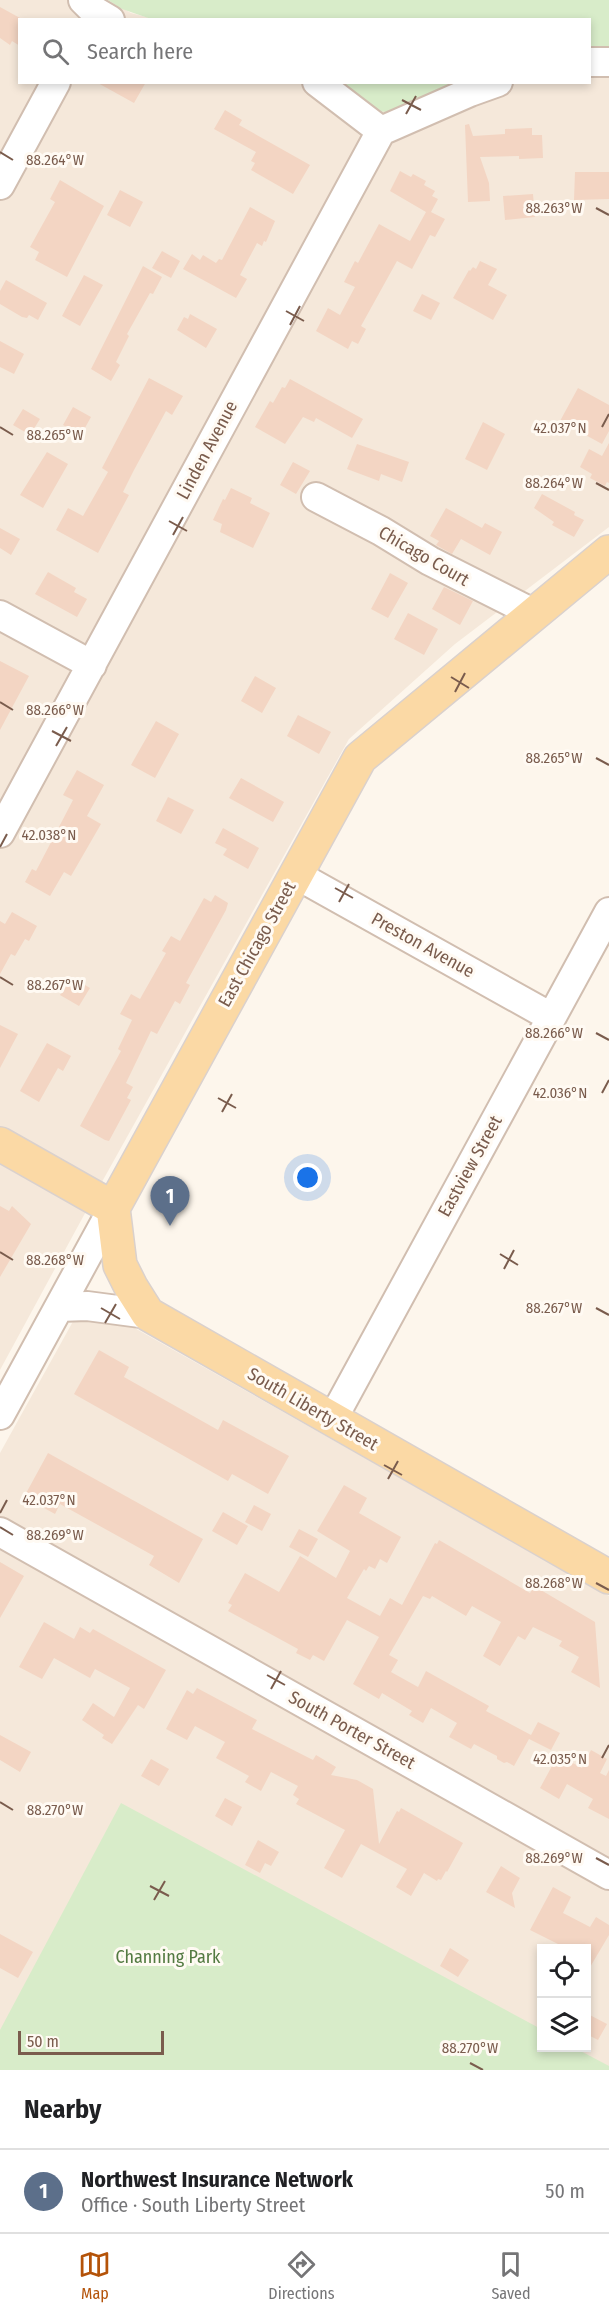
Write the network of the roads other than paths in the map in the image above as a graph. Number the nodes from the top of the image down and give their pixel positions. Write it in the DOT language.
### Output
graph roads {
  1 [pos="591,62"];
  2 [pos="609,62"];
  3 [pos="55,84"];
  4 [pos="320,84"];
  5 [pos="493,84"];
  6 [pos="381,131"];
  7 [pos="0,185"];
  8 [pos="316,497"];
  9 [pos="609,553"];
  10 [pos="533,613"];
  11 [pos="0,615"];
  12 [pos="92,665"];
  13 [pos="0,833"];
  14 [pos="295,874"];
  15 [pos="609,912"];
  16 [pos="551,1017"];
  17 [pos="0,1144"];
  18 [pos="113,1208"];
  19 [pos="59,1307"];
  20 [pos="148,1314"];
  21 [pos="0,1415"];
  22 [pos="332,1420"];
  23 [pos="0,1532"];
  24 [pos="609,1577"];
  25 [pos="609,1875"];
  1 -- 2 [label="street"];
  3 -- 7 [label="street"];
  4 -- 6 [label="street"];
  5 -- 6 [label="street"];
  6 -- 12 [label="street, Linden Avenue"];
  8 -- 10 [label="street, Chicago Court"];
  9 -- 10 [label="main road, East Chicago Street"];
  10 -- 14 [label="main road, East Chicago Street"];
  11 -- 12 [label="street"];
  12 -- 13 [label="street, Linden Avenue"];
  14 -- 16 [label="street, Preston Avenue"];
  14 -- 18 [label="main road, East Chicago Street"];
  15 -- 16 [label="street, Eastview Street"];
  16 -- 22 [label="street, Eastview Street"];
  17 -- 18 [label="main road"];
  18 -- 19 [label="street, East Chicago Street"];
  18 -- 20 [label="main road, South Liberty Street"];
  19 -- 20 [label="street"];
  19 -- 21 [label="street, East Chicago Street"];
  20 -- 22 [label="main road, South Liberty Street"];
  22 -- 24 [label="main road, South Liberty Street"];
  23 -- 25 [label="street, South Porter Street"];
}
